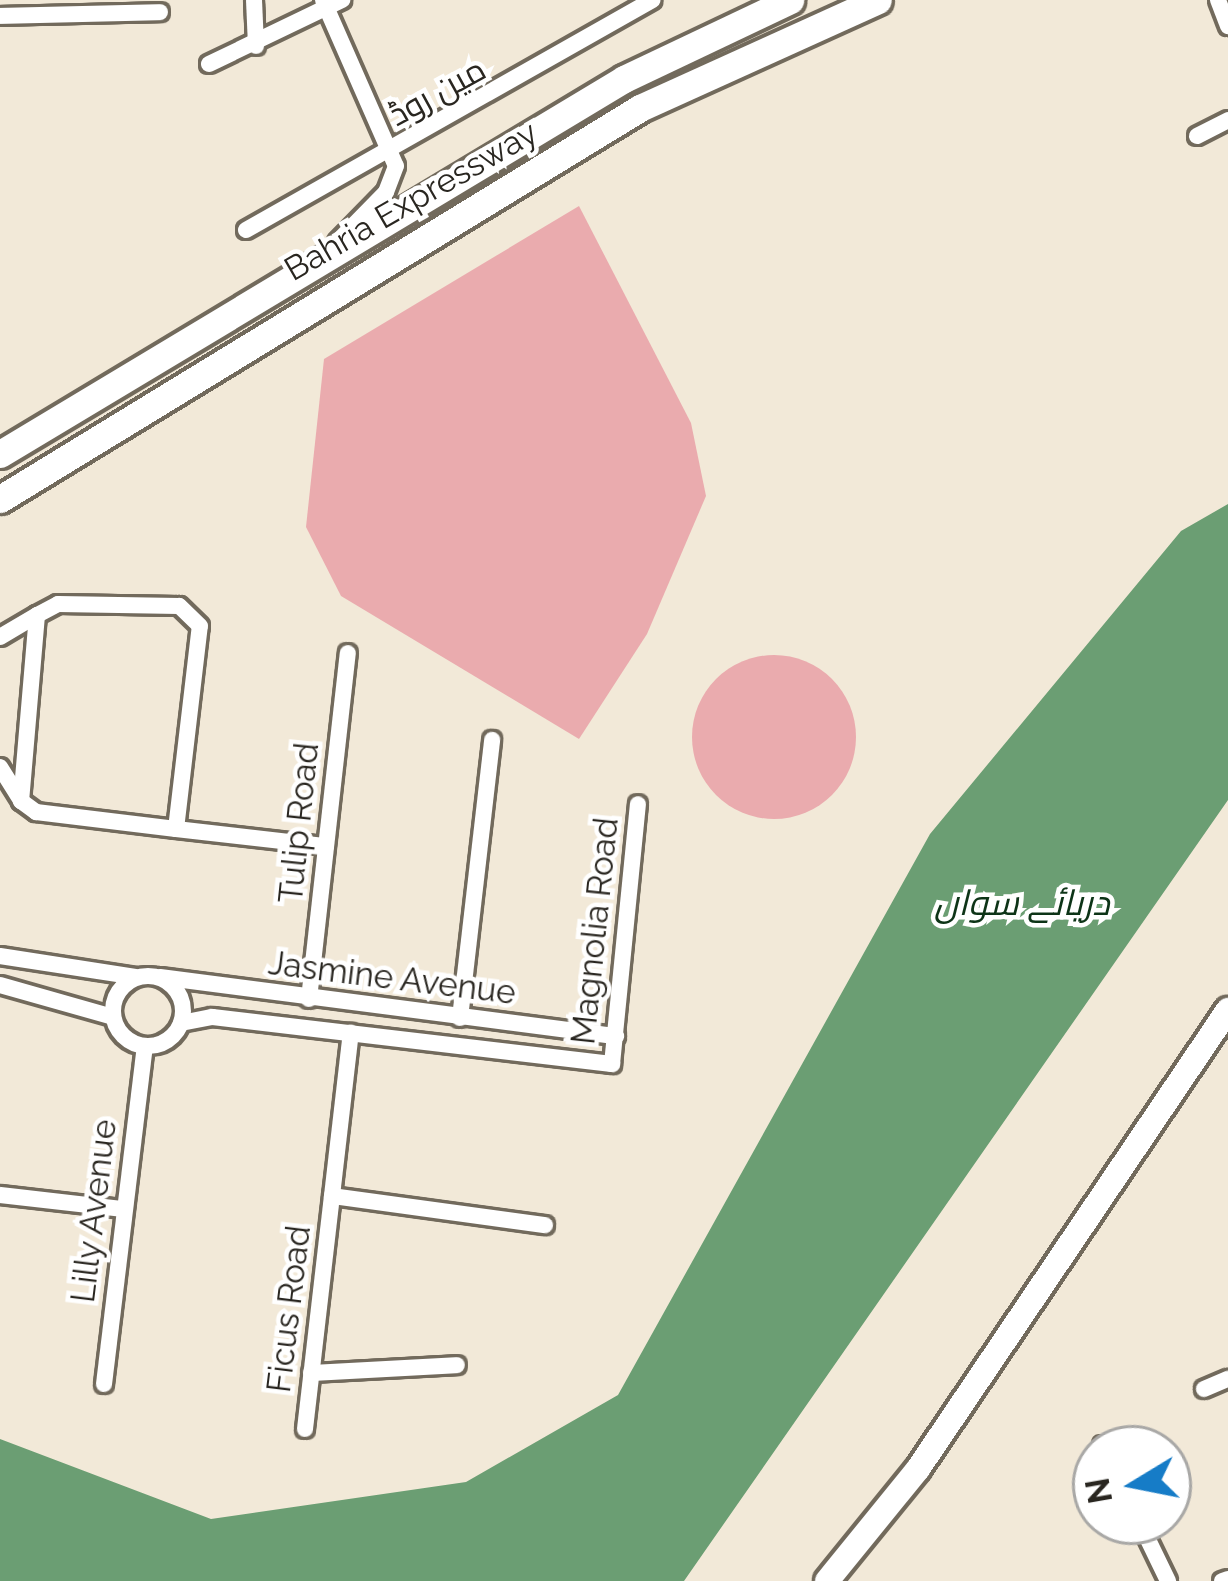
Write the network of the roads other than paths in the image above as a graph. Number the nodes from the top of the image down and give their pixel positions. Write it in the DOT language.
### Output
graph roads {
  1 [pos="254,0"];
  2 [pos="652,0"];
  3 [pos="790,0"];
  4 [pos="878,0"];
  5 [pos="1218,0"];
  6 [pos="330,3"];
  7 [pos="160,12"];
  8 [pos="0,16"];
  9 [pos="1228,26"];
  10 [pos="256,46"];
  11 [pos="209,64"];
  12 [pos="1228,120"];
  13 [pos="1197,136"];
  14 [pos="393,149"];
  15 [pos="246,230"];
  16 [pos="320,259"];
  17 [pos="0,454"];
  18 [pos="0,499"];
  19 [pos="37,615"];
  20 [pos="0,637"];
  21 [pos="348,653"];
  22 [pos="492,740"];
  23 [pos="0,767"];
  24 [pos="21,801"];
  25 [pos="638,804"];
  26 [pos="176,829"];
  27 [pos="326,846"];
  28 [pos="0,956"];
  29 [pos="151,977"];
  30 [pos="0,985"];
  31 [pos="309,999"];
  32 [pos="1228,1010"];
  33 [pos="113,1017"];
  34 [pos="460,1018"];
  35 [pos="182,1023"];
  36 [pos="352,1033"];
  37 [pos="616,1036"];
  38 [pos="145,1046"];
  39 [pos="612,1064"];
  40 [pos="0,1195"];
  41 [pos="332,1196"];
  42 [pos="122,1209"];
  43 [pos="545,1225"];
  44 [pos="457,1365"];
  45 [pos="311,1372"];
  46 [pos="1228,1378"];
  47 [pos="104,1384"];
  48 [pos="1204,1389"];
  49 [pos="304,1429"];
  50 [pos="1151,1545"];
  51 [pos="827,1581"];
  52 [pos="1168,1581"];
  1 -- 10 [label="street"];
  2 -- 14 [label="street, مین روڈ"];
  3 -- 16 [label="main road, Bahria Expressway"];
  4 -- 18 [label="main road, Bahria Expressway"];
  5 -- 9 [label="street"];
  6 -- 10 [label="street"];
  6 -- 14 [label="street"];
  7 -- 8 [label="street"];
  10 -- 11 [label="street"];
  12 -- 13 [label="street"];
  14 -- 15 [label="street, مین روڈ"];
  14 -- 16 [label="street"];
  16 -- 17 [label="main road, Bahria Expressway"];
  19 -- 20 [label="street"];
  19 -- 24 [label="street"];
  19 -- 26 [label="street"];
  21 -- 27 [label="street, Tulip Road"];
  22 -- 34 [label="street"];
  23 -- 24 [label="street"];
  24 -- 26 [label="street"];
  25 -- 37 [label="street, Magnolia Road"];
  26 -- 27 [label="street"];
  27 -- 31 [label="street, Tulip Road"];
  28 -- 29 [label="street, Jasmine Avenue"];
  29 -- 31 [label="street, Jasmine Avenue"];
  29 -- 33 [label="street"];
  29 -- 35 [label="street"];
  30 -- 33 [label="street"];
  31 -- 34 [label="street, Jasmine Avenue"];
  32 -- 51 [label="main road"];
  33 -- 38 [label="street"];
  34 -- 37 [label="street, Jasmine Avenue"];
  35 -- 36 [label="street, Jasmine Avenue"];
  35 -- 38 [label="street"];
  36 -- 39 [label="street, Jasmine Avenue"];
  36 -- 41 [label="street, Ficus Road"];
  37 -- 39 [label="street, Magnolia Road"];
  38 -- 42 [label="street, Lilly Avenue"];
  40 -- 42 [label="street"];
  41 -- 43 [label="street, Ficus Road"];
  41 -- 45 [label="street, Ficus Road"];
  42 -- 47 [label="street, Lilly Avenue"];
  44 -- 45 [label="street"];
  45 -- 49 [label="street, Ficus Road"];
  46 -- 48 [label="street"];
  50 -- 52 [label="street"];
}
